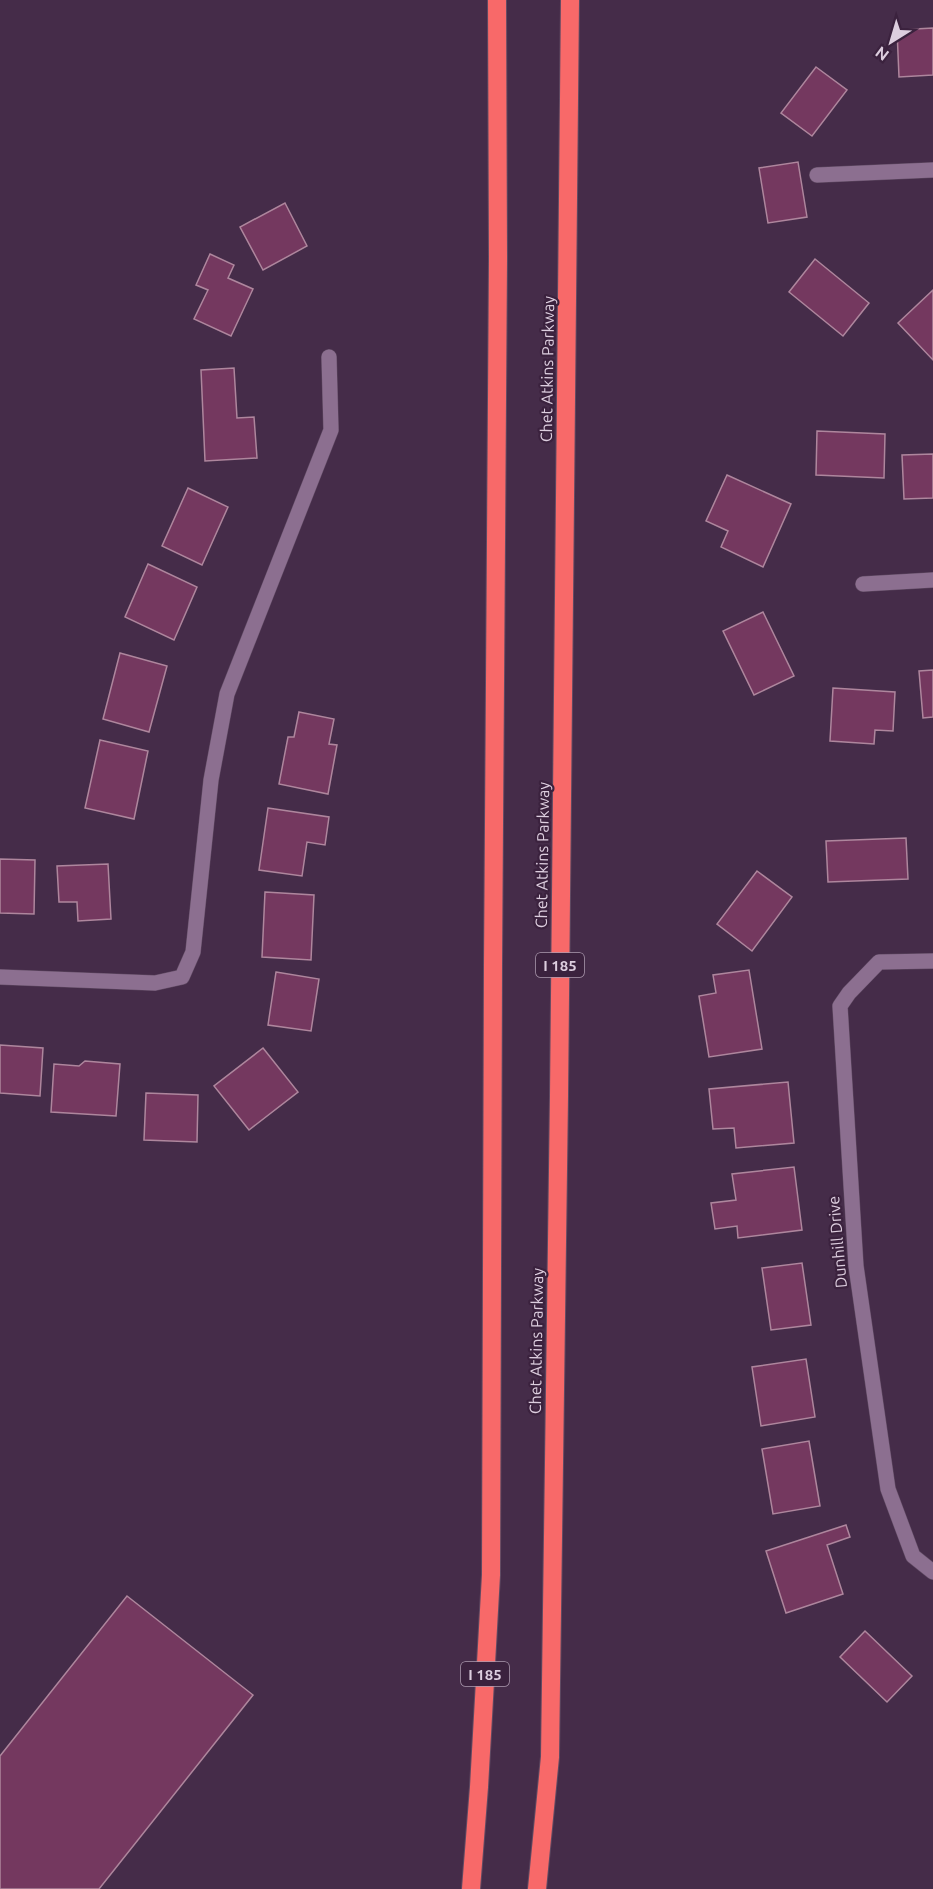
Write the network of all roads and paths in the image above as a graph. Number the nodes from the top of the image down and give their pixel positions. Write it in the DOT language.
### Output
graph roads {
  1 [pos="497,0"];
  2 [pos="570,0"];
  3 [pos="933,170"];
  4 [pos="818,175"];
  5 [pos="328,357"];
  6 [pos="933,580"];
  7 [pos="862,584"];
  8 [pos="933,960"];
  9 [pos="0,977"];
  10 [pos="933,1572"];
  11 [pos="471,1889"];
  12 [pos="537,1889"];
  1 -- 11 [label="highway, I 185"];
  2 -- 12 [label="highway, Chet Atkins Parkway / I 185"];
  3 -- 4 [label="street"];
  5 -- 9 [label="street"];
  6 -- 7 [label="street"];
  8 -- 10 [label="street, Dunhill Drive"];
}
